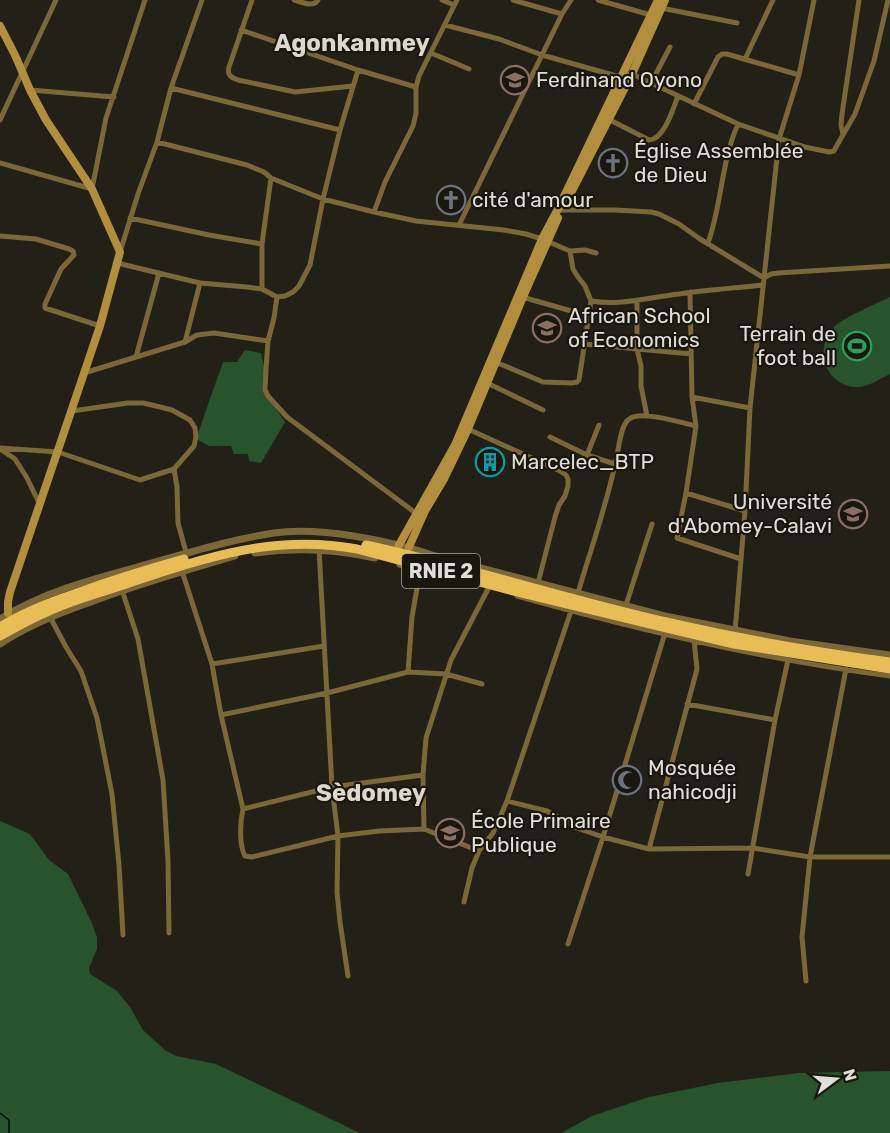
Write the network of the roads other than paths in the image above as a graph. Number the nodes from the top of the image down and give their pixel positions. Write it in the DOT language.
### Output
graph roads {
  1 [pos="56,0"];
  2 [pos="145,0"];
  3 [pos="202,0"];
  4 [pos="252,0"];
  5 [pos="294,0"];
  6 [pos="318,0"];
  7 [pos="442,0"];
  8 [pos="513,0"];
  9 [pos="571,0"];
  10 [pos="598,0"];
  11 [pos="665,0"];
  12 [pos="773,0"];
  13 [pos="814,0"];
  14 [pos="859,0"];
  15 [pos="888,0"];
  16 [pos="456,3"];
  17 [pos="659,4"];
  18 [pos="562,14"];
  19 [pos="651,15"];
  20 [pos="737,23"];
  21 [pos="445,25"];
  22 [pos="0,26"];
  23 [pos="241,30"];
  24 [pos="670,47"];
  25 [pos="431,53"];
  26 [pos="542,55"];
  27 [pos="745,59"];
  28 [pos="469,69"];
  29 [pos="358,70"];
  30 [pos="23,73"];
  31 [pos="632,74"];
  32 [pos="798,75"];
  33 [pos="620,77"];
  34 [pos="651,83"];
  35 [pos="353,86"];
  36 [pos="416,87"];
  37 [pos="171,88"];
  38 [pos="30,90"];
  39 [pos="678,96"];
  40 [pos="114,97"];
  41 [pos="694,104"];
  42 [pos="608,119"];
  43 [pos="0,120"];
  44 [pos="738,124"];
  45 [pos="340,130"];
  46 [pos="843,134"];
  47 [pos="779,139"];
  48 [pos="157,142"];
  49 [pos="0,162"];
  50 [pos="582,165"];
  51 [pos="271,178"];
  52 [pos="92,189"];
  53 [pos="323,199"];
  54 [pos="562,210"];
  55 [pos="374,212"];
  56 [pos="130,219"];
  57 [pos="459,225"];
  58 [pos="0,236"];
  59 [pos="545,240"];
  60 [pos="708,243"];
  61 [pos="262,244"];
  62 [pos="570,250"];
  63 [pos="120,252"];
  64 [pos="596,253"];
  65 [pos="117,263"];
  66 [pos="890,266"];
  67 [pos="159,273"];
  68 [pos="764,278"];
  69 [pos="200,283"];
  70 [pos="763,285"];
  71 [pos="262,289"];
  72 [pos="690,292"];
  73 [pos="277,297"];
  74 [pos="520,297"];
  75 [pos="637,300"];
  76 [pos="591,301"];
  77 [pos="589,316"];
  78 [pos="100,326"];
  79 [pos="268,341"];
  80 [pos="185,342"];
  81 [pos="584,344"];
  82 [pos="637,350"];
  83 [pos="691,354"];
  84 [pos="136,357"];
  85 [pos="493,361"];
  86 [pos="84,373"];
  87 [pos="487,383"];
  88 [pos="692,397"];
  89 [pos="750,408"];
  90 [pos="543,410"];
  91 [pos="72,411"];
  92 [pos="647,416"];
  93 [pos="599,425"];
  94 [pos="696,426"];
  95 [pos="468,429"];
  96 [pos="550,437"];
  97 [pos="0,449"];
  98 [pos="58,452"];
  99 [pos="587,455"];
  100 [pos="615,464"];
  101 [pos="174,469"];
  102 [pos="686,494"];
  103 [pos="40,505"];
  104 [pos="745,511"];
  105 [pos="417,514"];
  106 [pos="652,524"];
  107 [pos="319,549"];
  108 [pos="186,552"];
  109 [pos="403,556"];
  110 [pos="741,559"];
  111 [pos="182,571"];
  112 [pos="420,571"];
  113 [pos="538,583"];
  114 [pos="489,589"];
  115 [pos="122,590"];
  116 [pos="578,593"];
  117 [pos="626,605"];
  118 [pos="571,611"];
  119 [pos="50,617"];
  120 [pos="0,619"];
  121 [pos="13,620"];
  122 [pos="0,627"];
  123 [pos="665,631"];
  124 [pos="735,634"];
  125 [pos="0,636"];
  126 [pos="693,640"];
  127 [pos="0,644"];
  128 [pos="324,645"];
  129 [pos="890,655"];
  130 [pos="788,660"];
  131 [pos="890,662"];
  132 [pos="212,664"];
  133 [pos="846,669"];
  134 [pos="890,669"];
  135 [pos="408,672"];
  136 [pos="447,674"];
  137 [pos="890,676"];
  138 [pos="482,684"];
  139 [pos="327,693"];
  140 [pos="687,704"];
  141 [pos="221,715"];
  142 [pos="775,720"];
  143 [pos="423,775"];
  144 [pos="332,787"];
  145 [pos="507,801"];
  146 [pos="243,809"];
  147 [pos="424,829"];
  148 [pos="338,836"];
  149 [pos="603,837"];
  150 [pos="753,848"];
  151 [pos="650,849"];
  152 [pos="479,850"];
  153 [pos="810,857"];
  154 [pos="890,857"];
  155 [pos="748,874"];
  156 [pos="464,902"];
  157 [pos="169,933"];
  158 [pos="123,935"];
  159 [pos="568,944"];
  160 [pos="348,976"];
  161 [pos="806,981"];
  1 -- 30 [label="street"];
  2 -- 40 [label="street"];
  3 -- 37 [label="street"];
  4 -- 23 [label="street"];
  5 -- 6 [label="street"];
  7 -- 16 [label="street"];
  8 -- 18 [label="street"];
  9 -- 18 [label="street"];
  10 -- 19 [label="street"];
  11 -- 17 [label="main road"];
  12 -- 27 [label="street"];
  13 -- 32 [label="street"];
  14 -- 46 [label="street"];
  15 -- 46 [label="street"];
  16 -- 21 [label="street"];
  17 -- 19 [label="main road"];
  17 -- 20 [label="street"];
  17 -- 31 [label="main road"];
  18 -- 26 [label="street"];
  19 -- 33 [label="main road"];
  21 -- 25 [label="street"];
  21 -- 26 [label="street"];
  22 -- 30 [label="main road"];
  23 -- 29 [label="street"];
  23 -- 35 [label="street"];
  24 -- 34 [label="street"];
  25 -- 28 [label="street"];
  25 -- 36 [label="street"];
  26 -- 33 [label="street"];
  26 -- 57 [label="street"];
  27 -- 32 [label="street"];
  27 -- 41 [label="street"];
  29 -- 35 [label="street"];
  29 -- 36 [label="street"];
  30 -- 38 [label="main road"];
  30 -- 43 [label="street"];
  31 -- 33 [label="street"];
  31 -- 34 [label="street"];
  31 -- 42 [label="main road"];
  32 -- 47 [label="street"];
  33 -- 50 [label="main road"];
  34 -- 39 [label="street"];
  35 -- 45 [label="street"];
  36 -- 55 [label="street"];
  37 -- 45 [label="street"];
  37 -- 48 [label="street"];
  38 -- 40 [label="street"];
  38 -- 52 [label="main road"];
  39 -- 41 [label="street"];
  39 -- 42 [label="street"];
  40 -- 52 [label="street"];
  41 -- 44 [label="street"];
  42 -- 50 [label="main road"];
  44 -- 47 [label="street"];
  44 -- 60 [label="street"];
  45 -- 53 [label="street"];
  46 -- 47 [label="street"];
  47 -- 68 [label="street"];
  48 -- 51 [label="street"];
  48 -- 56 [label="street"];
  49 -- 52 [label="street"];
  50 -- 54 [label="main road"];
  50 -- 59 [label="main road"];
  51 -- 53 [label="street"];
  51 -- 61 [label="street"];
  52 -- 63 [label="main road"];
  53 -- 55 [label="street"];
  53 -- 73 [label="street"];
  54 -- 59 [label="main road"];
  54 -- 60 [label="street"];
  55 -- 57 [label="street"];
  56 -- 61 [label="street"];
  56 -- 63 [label="street"];
  57 -- 59 [label="street"];
  58 -- 78 [label="street"];
  59 -- 62 [label="street"];
  59 -- 74 [label="main road"];
  60 -- 68 [label="street"];
  61 -- 71 [label="street"];
  62 -- 64 [label="street"];
  62 -- 76 [label="street"];
  63 -- 65 [label="main road"];
  65 -- 67 [label="street"];
  65 -- 78 [label="main road"];
  66 -- 68 [label="street"];
  67 -- 69 [label="street"];
  67 -- 84 [label="street"];
  68 -- 70 [label="street"];
  69 -- 71 [label="street"];
  69 -- 80 [label="street"];
  70 -- 72 [label="street"];
  70 -- 89 [label="street"];
  71 -- 73 [label="street"];
  72 -- 75 [label="street"];
  72 -- 83 [label="street"];
  73 -- 79 [label="street"];
  74 -- 77 [label="street"];
  74 -- 85 [label="main road"];
  75 -- 76 [label="street"];
  75 -- 82 [label="street"];
  76 -- 77 [label="street"];
  77 -- 81 [label="street"];
  78 -- 86 [label="main road"];
  79 -- 80 [label="street"];
  79 -- 105 [label="street"];
  80 -- 84 [label="street"];
  81 -- 82 [label="street"];
  81 -- 85 [label="street"];
  82 -- 83 [label="street"];
  82 -- 92 [label="street"];
  83 -- 88 [label="street"];
  84 -- 86 [label="street"];
  85 -- 87 [label="main road"];
  85 -- 105 [label="main road"];
  86 -- 91 [label="main road"];
  87 -- 90 [label="street"];
  87 -- 95 [label="main road"];
  88 -- 89 [label="street"];
  88 -- 94 [label="street"];
  89 -- 104 [label="street"];
  91 -- 98 [label="main road"];
  91 -- 101 [label="street"];
  92 -- 94 [label="street"];
  92 -- 100 [label="street"];
  93 -- 99 [label="street"];
  94 -- 102 [label="street"];
  95 -- 109 [label="main road"];
  95 -- 113 [label="street"];
  96 -- 99 [label="street"];
  97 -- 98 [label="street"];
  97 -- 103 [label="street"];
  98 -- 101 [label="street"];
  98 -- 103 [label="main road"];
  99 -- 100 [label="street"];
  100 -- 116 [label="street"];
  101 -- 108 [label="street"];
  102 -- 104 [label="street"];
  102 -- 110 [label="street"];
  103 -- 121 [label="main road"];
  104 -- 110 [label="street"];
  105 -- 109 [label="main road"];
  106 -- 117 [label="street"];
  107 -- 109 [label="street"];
  107 -- 111 [label="street"];
  107 -- 128 [label="street"];
  108 -- 109 [label="street"];
  108 -- 121 [label="street"];
  109 -- 112 [label="street"];
  109 -- 113 [label="street"];
  109 -- 121 [label="highway, RNIE 2 / RNIE 2"];
  109 -- 123 [label="highway, RNIE 2 / RNIE 2"];
  109 -- 124 [label="highway, RNIE 2 / RNIE 2"];
  110 -- 124 [label="street"];
  111 -- 115 [label="street"];
  111 -- 132 [label="street"];
  112 -- 114 [label="street"];
  112 -- 135 [label="street"];
  113 -- 116 [label="street"];
  114 -- 118 [label="street"];
  114 -- 136 [label="street"];
  115 -- 119 [label="street"];
  115 -- 157 [label="street"];
  116 -- 117 [label="street"];
  117 -- 124 [label="street"];
  118 -- 123 [label="street"];
  118 -- 145 [label="street"];
  119 -- 127 [label="street"];
  119 -- 158 [label="street"];
  120 -- 121 [label="street"];
  121 -- 122 [label="highway, RNIE 2 / RNIE 2"];
  121 -- 125 [label="highway, RNIE 2 / RNIE 2"];
  123 -- 126 [label="street"];
  123 -- 134 [label="highway, RNIE 2 / RNIE 2"];
  123 -- 149 [label="street"];
  124 -- 129 [label="street"];
  124 -- 131 [label="highway, RNIE 2 / RNIE 2"];
  126 -- 130 [label="street"];
  126 -- 140 [label="street"];
  128 -- 132 [label="street"];
  128 -- 139 [label="street"];
  130 -- 133 [label="street"];
  130 -- 142 [label="street"];
  132 -- 141 [label="street"];
  133 -- 137 [label="street"];
  133 -- 153 [label="street"];
  135 -- 136 [label="street"];
  135 -- 139 [label="street"];
  136 -- 138 [label="street"];
  136 -- 143 [label="street"];
  139 -- 141 [label="street"];
  139 -- 144 [label="street"];
  140 -- 142 [label="street"];
  140 -- 151 [label="street"];
  141 -- 146 [label="street"];
  142 -- 150 [label="street"];
  143 -- 144 [label="street"];
  143 -- 147 [label="street"];
  144 -- 146 [label="street"];
  144 -- 148 [label="street"];
  145 -- 149 [label="street"];
  145 -- 152 [label="street"];
  146 -- 148 [label="street"];
  147 -- 148 [label="street"];
  147 -- 152 [label="street"];
  148 -- 160 [label="street"];
  149 -- 151 [label="street"];
  149 -- 159 [label="street"];
  150 -- 151 [label="street"];
  150 -- 153 [label="street"];
  150 -- 155 [label="street"];
  152 -- 156 [label="street"];
  153 -- 154 [label="street"];
  153 -- 161 [label="street"];
}
